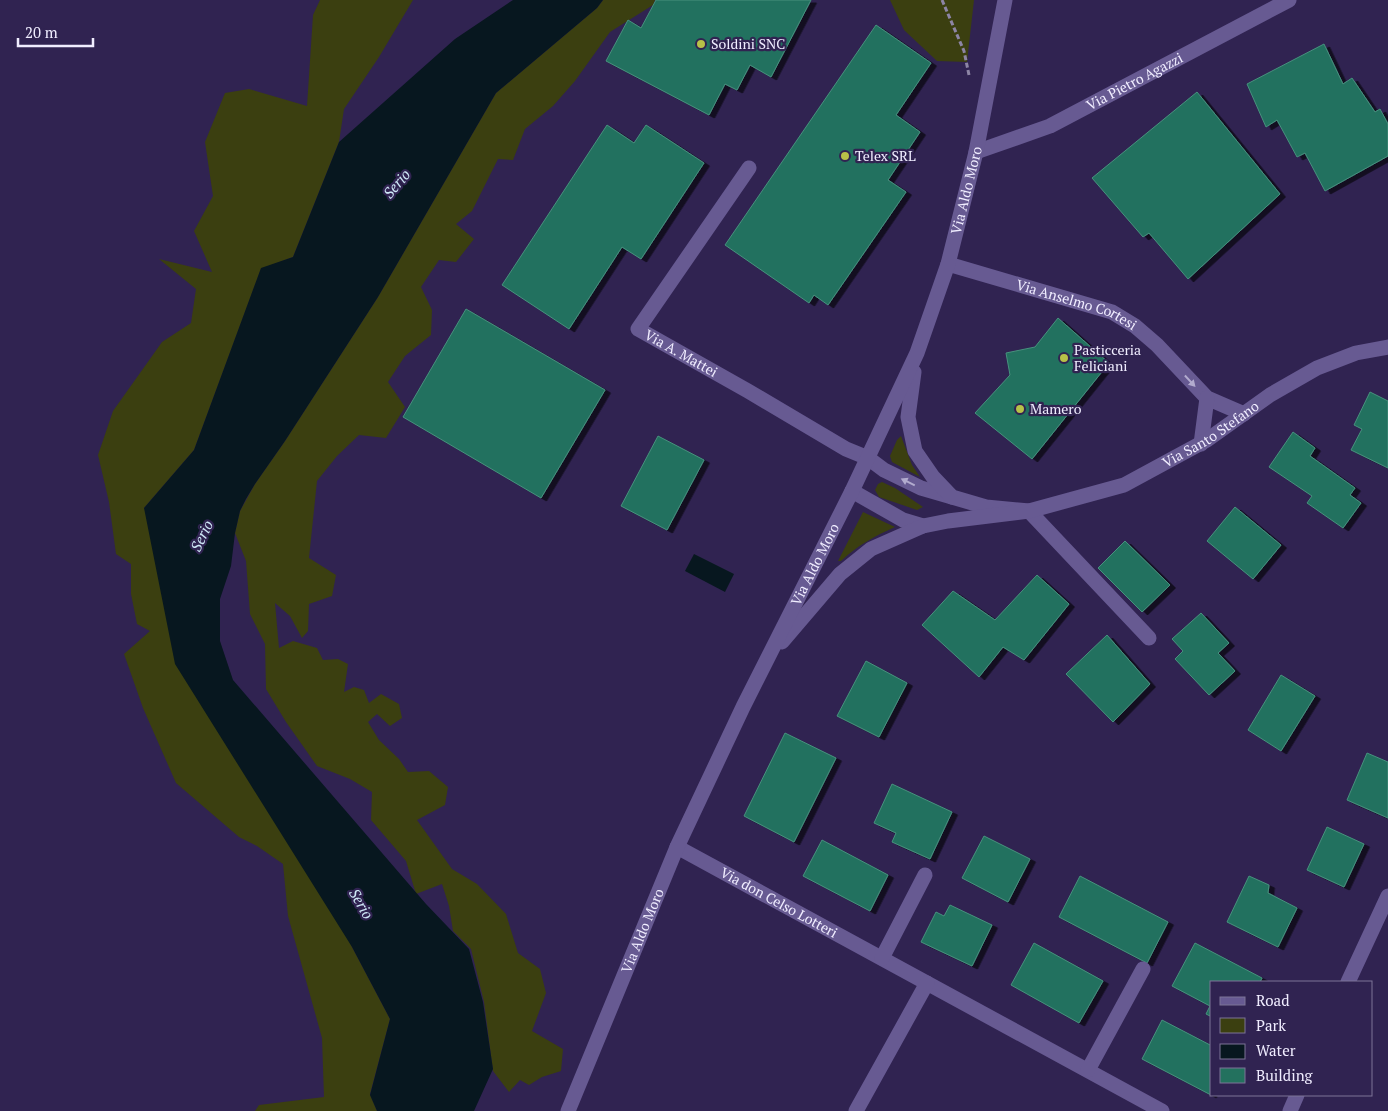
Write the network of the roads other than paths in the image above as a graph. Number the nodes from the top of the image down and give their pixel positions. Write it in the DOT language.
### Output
graph roads {
  1 [pos="1005,0"];
  2 [pos="1289,0"];
  3 [pos="976,152"];
  4 [pos="749,168"];
  5 [pos="948,264"];
  6 [pos="1388,347"];
  7 [pos="917,353"];
  8 [pos="1207,398"];
  9 [pos="1244,414"];
  10 [pos="1201,444"];
  11 [pos="868,458"];
  12 [pos="852,491"];
  13 [pos="952,497"];
  14 [pos="1029,511"];
  15 [pos="924,526"];
  16 [pos="1148,638"];
  17 [pos="765,662"];
  18 [pos="677,847"];
  19 [pos="925,875"];
  20 [pos="1388,896"];
  21 [pos="882,958"];
  22 [pos="1143,969"];
  23 [pos="1348,981"];
  24 [pos="927,983"];
  25 [pos="1088,1070"];
  26 [pos="1298,1096"];
  27 [pos="568,1111"];
  28 [pos="856,1111"];
  29 [pos="1162,1111"];
  30 [pos="1290,1111"];
  1 -- 3 [label="street, Via Aldo Moro"];
  2 -- 3 [label="street, Via Pietro Agazzi"];
  3 -- 5 [label="street, Via Aldo Moro"];
  4 -- 11 [label="street, Via A. Mattei"];
  5 -- 7 [label="street, Via Aldo Moro"];
  5 -- 8 [label="street, Via Anselmo Cortesi, one-way"];
  6 -- 9 [label="street, Via Santo Stefano"];
  7 -- 11 [label="street, Via Aldo Moro"];
  7 -- 13 [label="street"];
  8 -- 9 [label="street, Via Anselmo Cortesi"];
  8 -- 10 [label="street"];
  9 -- 10 [label="street, Via Santo Stefano"];
  10 -- 14 [label="street, Via Santo Stefano"];
  11 -- 12 [label="street, Via Aldo Moro"];
  13 -- 11 [label="street, Via Santo Stefano, one-way"];
  12 -- 15 [label="street, Via Santo Stefano"];
  12 -- 17 [label="street, Via Aldo Moro"];
  13 -- 14 [label="street, Via Santo Stefano"];
  14 -- 15 [label="street, Via Santo Stefano"];
  14 -- 16 [label="street"];
  15 -- 17 [label="street, Via Santo Stefano"];
  17 -- 18 [label="street, Via Aldo Moro"];
  18 -- 21 [label="street, Via don Celso Lotteri"];
  18 -- 27 [label="street, Via Aldo Moro"];
  19 -- 21 [label="street"];
  20 -- 23 [label="street"];
  21 -- 24 [label="street, Via don Celso Lotteri"];
  22 -- 25 [label="street"];
  24 -- 25 [label="street, Via don Celso Lotteri"];
  24 -- 28 [label="street"];
  25 -- 29 [label="street, Via don Celso Lotteri"];
  26 -- 30 [label="street"];
}
